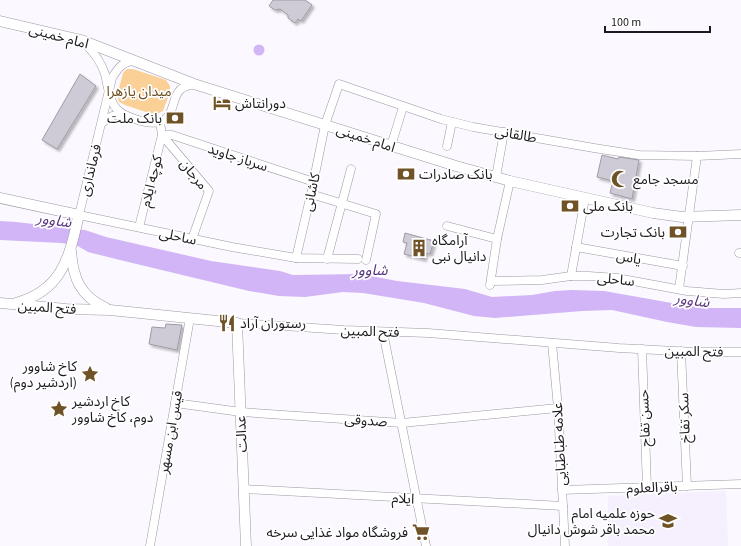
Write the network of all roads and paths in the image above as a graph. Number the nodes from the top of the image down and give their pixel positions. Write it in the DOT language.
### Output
graph roads {
  1 [pos="0,21"];
  2 [pos="80,40"];
  3 [pos="137,61"];
  4 [pos="172,75"];
  5 [pos="194,84"];
  6 [pos="179,90"];
  7 [pos="109,91"];
  8 [pos="403,107"];
  9 [pos="125,115"];
  10 [pos="160,122"];
  11 [pos="452,122"];
  12 [pos="101,124"];
  13 [pos="325,125"];
  14 [pos="504,132"];
  15 [pos="162,135"];
  16 [pos="391,146"];
  17 [pos="447,146"];
  18 [pos="741,154"];
  19 [pos="697,156"];
  20 [pos="351,169"];
  21 [pos="496,177"];
  22 [pos="510,181"];
  23 [pos="314,182"];
  24 [pos="311,194"];
  25 [pos="0,198"];
  26 [pos="585,198"];
  27 [pos="342,204"];
  28 [pos="741,215"];
  29 [pos="690,217"];
  30 [pos="78,218"];
  31 [pos="447,226"];
  32 [pos="139,227"];
  33 [pos="192,239"];
  34 [pos="498,239"];
  35 [pos="576,247"];
  36 [pos="71,249"];
  37 [pos="296,258"];
  38 [pos="328,259"];
  39 [pos="682,266"];
  40 [pos="571,276"];
  41 [pos="679,289"];
  42 [pos="741,293"];
  43 [pos="0,304"];
  44 [pos="11,304"];
  45 [pos="110,310"];
  46 [pos="190,318"];
  47 [pos="238,322"];
  48 [pos="384,332"];
  49 [pos="552,343"];
  50 [pos="642,349"];
  51 [pos="681,351"];
  52 [pos="741,352"];
  53 [pos="175,403"];
  54 [pos="558,408"];
  55 [pos="241,412"];
  56 [pos="402,423"];
  57 [pos="741,484"];
  58 [pos="687,486"];
  59 [pos="647,487"];
  60 [pos="243,489"];
  61 [pos="562,490"];
  62 [pos="416,498"];
  63 [pos="563,506"];
  64 [pos="150,546"];
  65 [pos="246,546"];
  66 [pos="426,546"];
  67 [pos="565,546"];
  1 -- 2 [label="street, امام خمینی"];
  2 -- 3 [label="street, امام خمینی"];
  2 -- 7 [label="street"];
  3 -- 4 [label="street, امام خمینی"];
  3 -- 7 [label="street"];
  4 -- 5 [label="street, امام خمینی"];
  4 -- 6 [label="street"];
  5 -- 6 [label="street"];
  5 -- 13 [label="street, امام خمینی"];
  6 -- 10 [label="street"];
  7 -- 9 [label="street"];
  7 -- 12 [label="street, فرمانداری"];
  8 -- 11 [label="street, طالقانی"];
  8 -- 13 [label="street, طالقانی"];
  8 -- 16 [label="street"];
  9 -- 10 [label="street"];
  9 -- 12 [label="street"];
  10 -- 15 [label="street"];
  11 -- 14 [label="street, طالقانی"];
  11 -- 17 [label="street"];
  12 -- 30 [label="street, فرمانداری"];
  13 -- 16 [label="street, امام خمینی"];
  13 -- 23 [label="street, کاشانی"];
  14 -- 19 [label="street, طالقانی"];
  14 -- 21 [label="street"];
  15 -- 23 [label="street, سرباز جاوید"];
  15 -- 32 [label="street, کوچه ایلام"];
  15 -- 33 [label="street, مرجان"];
  16 -- 21 [label="street, امام خمینی"];
  18 -- 19 [label="street, طالقانی"];
  19 -- 29 [label="street"];
  20 -- 27 [label="street"];
  21 -- 22 [label="street, امام خمینی"];
  22 -- 26 [label="street, امام خمینی"];
  22 -- 34 [label="street"];
  23 -- 24 [label="street, کاشانی"];
  24 -- 27 [label="street"];
  24 -- 37 [label="street, کاشانی"];
  25 -- 30 [label="street, ساحلی"];
  26 -- 29 [label="street, امام خمینی"];
  26 -- 35 [label="street"];
  27 -- 38 [label="street"];
  27 -- 38 [label="street, ساحلی"];
  28 -- 29 [label="street, امام خمینی"];
  29 -- 39 [label="street"];
  30 -- 32 [label="street, ساحلی"];
  30 -- 36 [label="street"];
  31 -- 34 [label="street"];
  32 -- 33 [label="street, ساحلی"];
  33 -- 37 [label="street, ساحلی"];
  34 -- 40 [label="street, ساحلی"];
  35 -- 39 [label="street, یاس"];
  35 -- 40 [label="street"];
  36 -- 44 [label="street"];
  36 -- 45 [label="street"];
  37 -- 38 [label="street, ساحلی"];
  39 -- 41 [label="street"];
  40 -- 41 [label="street, ساحلی"];
  41 -- 42 [label="street, ساحلی"];
  43 -- 44 [label="street, فتح المبین"];
  44 -- 45 [label="street, فتح المبین"];
  45 -- 46 [label="street, فتح المبین"];
  46 -- 47 [label="street, فتح المبین"];
  46 -- 53 [label="street, قیس ابن مسهر"];
  47 -- 48 [label="street, فتح المبین"];
  47 -- 55 [label="street, عدالت"];
  48 -- 49 [label="street, فتح المبین"];
  48 -- 56 [label="street"];
  49 -- 50 [label="street, فتح المبین"];
  49 -- 54 [label="street, علامه طباطبایی"];
  50 -- 51 [label="street, فتح المبین"];
  50 -- 59 [label="street, حسن تفاح"];
  51 -- 52 [label="street, فتح المبین"];
  51 -- 58 [label="street, سکر تفاخ"];
  53 -- 55 [label="street, صدوقی"];
  53 -- 64 [label="street, قیس ابن مسهر"];
  54 -- 56 [label="street, صدوقی"];
  54 -- 61 [label="street, علامه طباطبایی"];
  55 -- 56 [label="street, صدوقی"];
  55 -- 60 [label="street, عدالت"];
  56 -- 62 [label="street"];
  57 -- 58 [label="street, باقرالعلوم"];
  58 -- 59 [label="street, باقرالعلوم"];
  59 -- 61 [label="street, باقرالعلوم"];
  60 -- 62 [label="street, ایلام"];
  60 -- 65 [label="street, عدالت"];
  61 -- 63 [label="street, علامه طباطبایی"];
  62 -- 63 [label="street, ایلام"];
  62 -- 66 [label="street"];
  63 -- 67 [label="street, علامه طباطبایی"];
}
